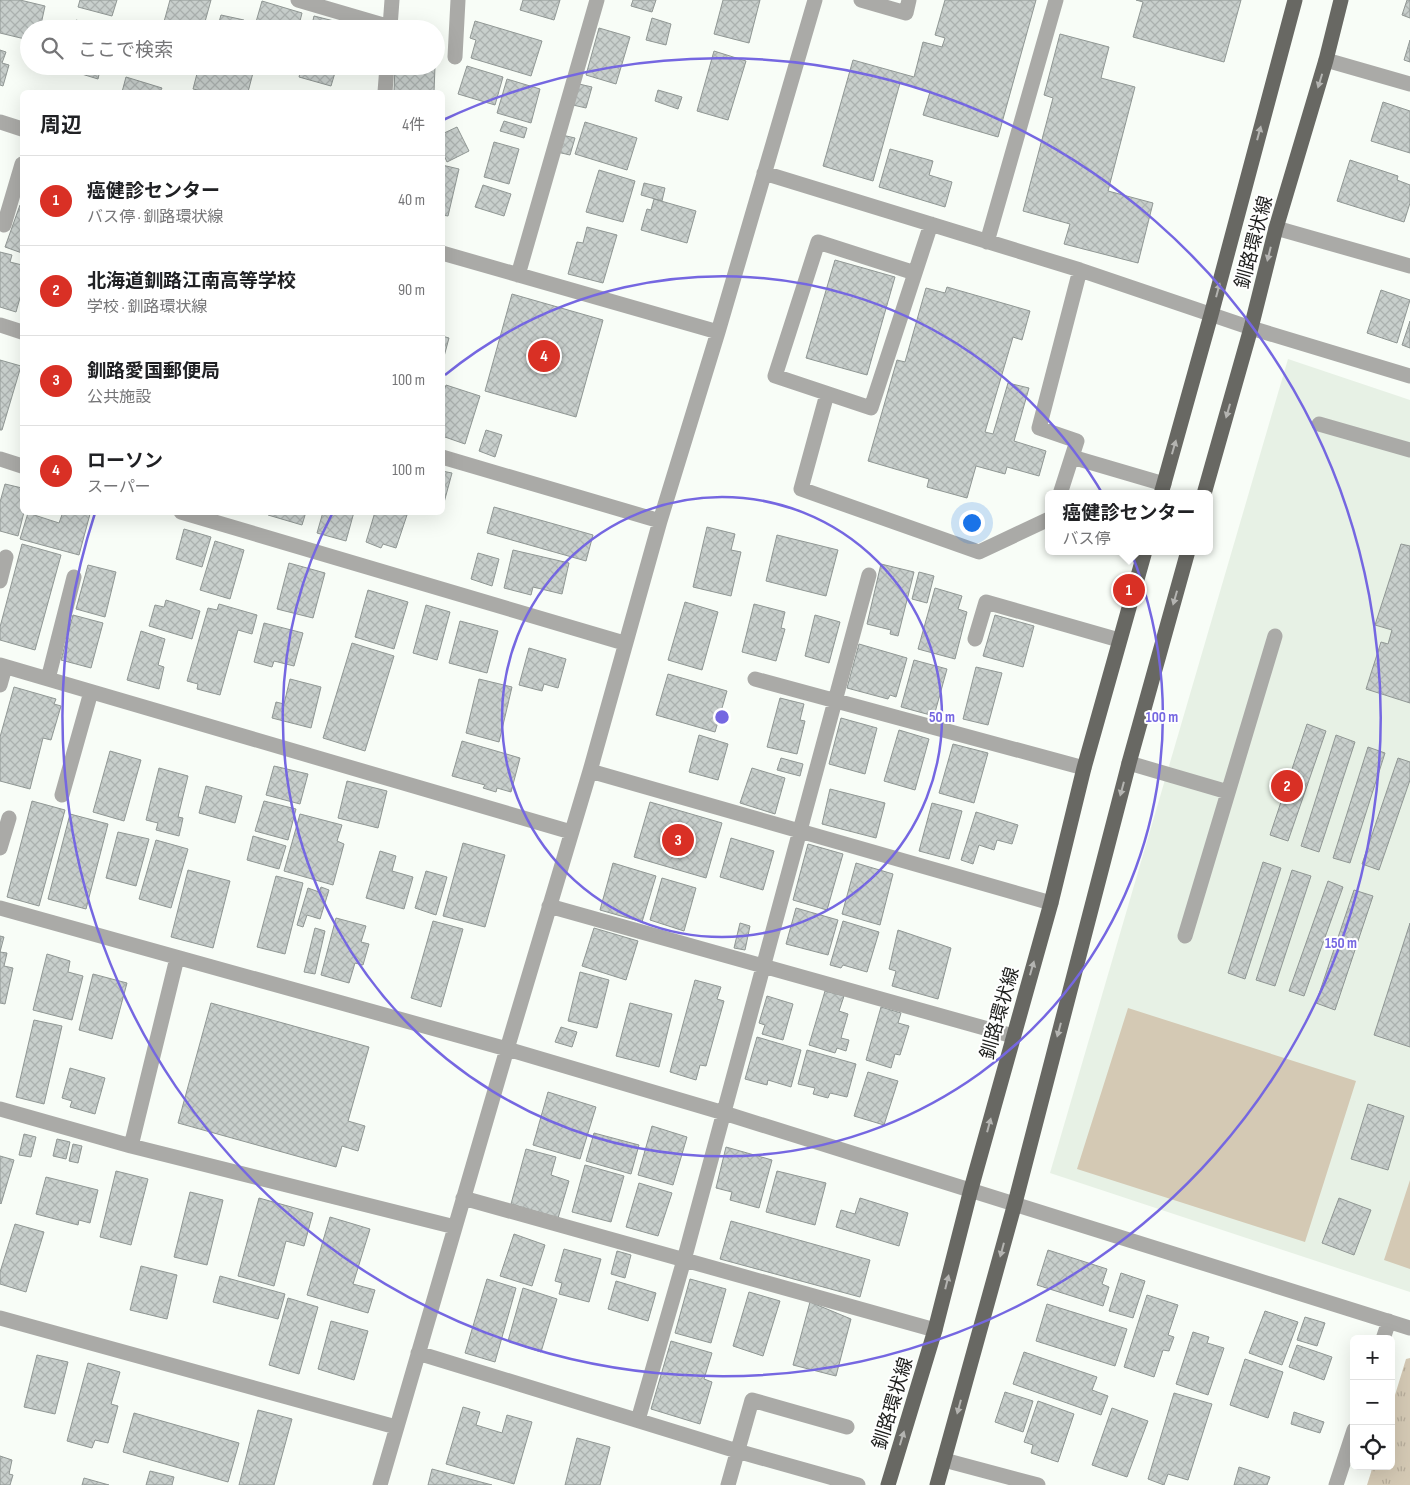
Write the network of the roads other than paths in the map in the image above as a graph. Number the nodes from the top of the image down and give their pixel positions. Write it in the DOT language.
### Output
graph roads {
  1 [pos="298,0"];
  2 [pos="392,0"];
  3 [pos="458,0"];
  4 [pos="597,0"];
  5 [pos="815,0"];
  6 [pos="861,0"];
  7 [pos="909,0"];
  8 [pos="1056,0"];
  9 [pos="1295,0"];
  10 [pos="1341,0"];
  11 [pos="364,20"];
  12 [pos="391,20"];
  13 [pos="454,57"];
  14 [pos="1326,60"];
  15 [pos="386,75"];
  16 [pos="1410,84"];
  17 [pos="385,90"];
  18 [pos="0,122"];
  19 [pos="20,127"];
  20 [pos="20,171"];
  21 [pos="764,173"];
  22 [pos="931,224"];
  23 [pos="4,225"];
  24 [pos="1276,228"];
  25 [pos="987,242"];
  26 [pos="445,254"];
  27 [pos="1410,266"];
  28 [pos="1080,270"];
  29 [pos="915,273"];
  30 [pos="518,275"];
  31 [pos="1211,315"];
  32 [pos="0,325"];
  33 [pos="1251,328"];
  34 [pos="20,331"];
  35 [pos="718,332"];
  36 [pos="1410,376"];
  37 [pos="827,394"];
  38 [pos="1319,424"];
  39 [pos="1410,450"];
  40 [pos="1072,457"];
  41 [pos="445,458"];
  42 [pos="0,459"];
  43 [pos="20,465"];
  44 [pos="1162,489"];
  45 [pos="1061,490"];
  46 [pos="1205,490"];
  47 [pos="191,515"];
  48 [pos="660,521"];
  49 [pos="1045,521"];
  50 [pos="1144,555"];
  51 [pos="1187,555"];
  52 [pos="6,557"];
  53 [pos="869,575"];
  54 [pos="74,577"];
  55 [pos="0,581"];
  56 [pos="1275,636"];
  57 [pos="974,638"];
  58 [pos="1119,640"];
  59 [pos="624,643"];
  60 [pos="3,666"];
  61 [pos="48,679"];
  62 [pos="755,679"];
  63 [pos="0,686"];
  64 [pos="91,692"];
  65 [pos="835,700"];
  66 [pos="1129,763"];
  67 [pos="1084,768"];
  68 [pos="590,771"];
  69 [pos="1228,792"];
  70 [pos="62,796"];
  71 [pos="9,818"];
  72 [pos="800,830"];
  73 [pos="571,832"];
  74 [pos="0,848"];
  75 [pos="1051,903"];
  76 [pos="549,906"];
  77 [pos="0,908"];
  78 [pos="1185,936"];
  79 [pos="177,958"];
  80 [pos="764,966"];
  81 [pos="1013,1036"];
  82 [pos="507,1049"];
  83 [pos="0,1109"];
  84 [pos="724,1113"];
  85 [pos="131,1146"];
  86 [pos="971,1190"];
  87 [pos="463,1198"];
  88 [pos="1015,1203"];
  89 [pos="455,1227"];
  90 [pos="684,1260"];
  91 [pos="0,1318"];
  92 [pos="1389,1321"];
  93 [pos="1410,1328"];
  94 [pos="935,1330"];
  95 [pos="1384,1335"];
  96 [pos="418,1353"];
  97 [pos="638,1420"];
  98 [pos="847,1427"];
  99 [pos="396,1428"];
  100 [pos="1350,1442"];
  101 [pos="737,1451"];
  102 [pos="944,1460"];
  103 [pos="1016,1482"];
  104 [pos="380,1485"];
  105 [pos="728,1485"];
  106 [pos="858,1485"];
  107 [pos="888,1485"];
  108 [pos="937,1485"];
  109 [pos="1038,1485"];
  110 [pos="1336,1485"];
  1 -- 11 [label="street"];
  2 -- 12 [label="street"];
  3 -- 13 [label="street"];
  4 -- 30 [label="street"];
  5 -- 21 [label="street"];
  6 -- 7 [label="street"];
  8 -- 25 [label="street"];
  31 -- 9 [label="main road, 釧路環状線, one-way"];
  10 -- 14 [label="main road, 釧路環状線"];
  14 -- 16 [label="street"];
  14 -- 24 [label="main road, 釧路環状線, one-way"];
  15 -- 17 [label="street"];
  18 -- 19 [label="street"];
  20 -- 23 [label="street"];
  21 -- 22 [label="street"];
  21 -- 35 [label="street"];
  22 -- 25 [label="street"];
  22 -- 29 [label="street"];
  24 -- 27 [label="street"];
  24 -- 33 [label="main road, 釧路環状線, one-way"];
  25 -- 28 [label="street"];
  26 -- 30 [label="street"];
  28 -- 31 [label="street"];
  28 -- 40 [label="street"];
  29 -- 37 [label="street"];
  29 -- 37 [label="street"];
  30 -- 35 [label="street"];
  31 -- 33 [label="street"];
  44 -- 31 [label="main road, 釧路環状線, one-way"];
  32 -- 34 [label="street"];
  33 -- 36 [label="street"];
  33 -- 46 [label="main road, 釧路環状線, one-way"];
  35 -- 48 [label="street"];
  37 -- 49 [label="street"];
  38 -- 39 [label="street"];
  40 -- 44 [label="street"];
  40 -- 45 [label="street"];
  41 -- 48 [label="street"];
  42 -- 43 [label="street"];
  47 -- 59 [label="street"];
  48 -- 59 [label="street"];
  50 -- 58 [label="main road, 釧路環状線"];
  51 -- 66 [label="main road, one-way"];
  52 -- 55 [label="street"];
  53 -- 65 [label="street"];
  54 -- 61 [label="street"];
  56 -- 69 [label="street"];
  57 -- 58 [label="street"];
  58 -- 67 [label="main road, 釧路環状線"];
  59 -- 68 [label="street"];
  60 -- 61 [label="street"];
  60 -- 63 [label="street"];
  61 -- 64 [label="street"];
  62 -- 65 [label="street"];
  64 -- 70 [label="street"];
  64 -- 73 [label="street"];
  65 -- 67 [label="street"];
  65 -- 72 [label="street"];
  66 -- 69 [label="street"];
  66 -- 88 [label="main road, one-way"];
  67 -- 75 [label="main road, 釧路環状線"];
  68 -- 72 [label="street"];
  68 -- 73 [label="street"];
  69 -- 78 [label="street"];
  71 -- 74 [label="street"];
  72 -- 75 [label="street"];
  72 -- 80 [label="street"];
  73 -- 76 [label="street"];
  81 -- 75 [label="main road, 釧路環状線, one-way"];
  76 -- 80 [label="street"];
  76 -- 82 [label="street"];
  77 -- 79 [label="street"];
  79 -- 82 [label="street"];
  79 -- 85 [label="street"];
  80 -- 81 [label="street"];
  80 -- 84 [label="street"];
  86 -- 81 [label="main road, 釧路環状線, one-way"];
  82 -- 84 [label="street"];
  82 -- 87 [label="street"];
  83 -- 85 [label="street"];
  84 -- 86 [label="street"];
  84 -- 90 [label="street"];
  85 -- 89 [label="street"];
  86 -- 88 [label="street"];
  94 -- 86 [label="main road, 釧路環状線, one-way"];
  87 -- 89 [label="street"];
  87 -- 90 [label="street"];
  88 -- 92 [label="street"];
  88 -- 102 [label="main road, one-way"];
  89 -- 96 [label="street"];
  90 -- 94 [label="street"];
  90 -- 97 [label="street"];
  91 -- 99 [label="street"];
  92 -- 93 [label="street"];
  92 -- 95 [label="street"];
  107 -- 94 [label="main road, 釧路環状線, one-way"];
  96 -- 97 [label="street"];
  96 -- 99 [label="street"];
  97 -- 101 [label="street"];
  98 -- 101 [label="street"];
  99 -- 104 [label="street"];
  100 -- 110 [label="street"];
  101 -- 105 [label="street"];
  101 -- 106 [label="street"];
  102 -- 103 [label="street"];
  102 -- 108 [label="main road"];
  103 -- 109 [label="street"];
}
